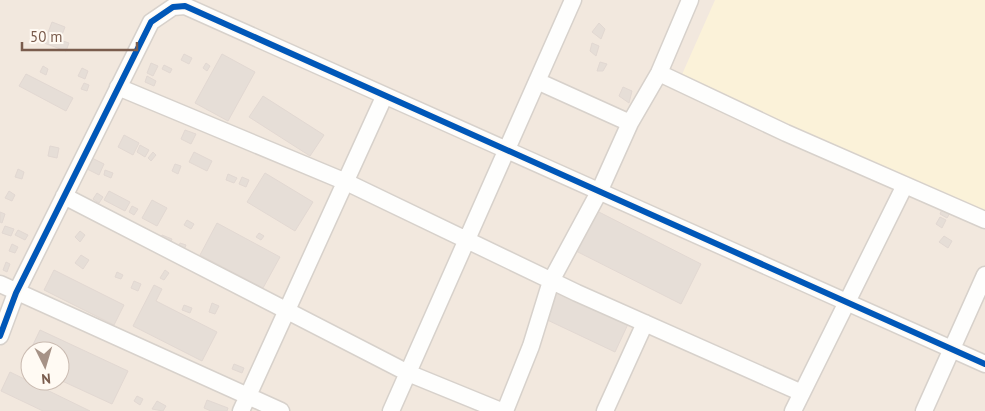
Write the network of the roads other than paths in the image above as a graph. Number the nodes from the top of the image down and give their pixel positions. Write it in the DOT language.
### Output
graph roads {
  1 [pos="573,0"];
  2 [pos="690,0"];
  3 [pos="659,73"];
  4 [pos="537,81"];
  5 [pos="118,86"];
  6 [pos="384,97"];
  7 [pos="630,123"];
  8 [pos="506,152"];
  9 [pos="346,182"];
  10 [pos="905,185"];
  11 [pos="599,192"];
  12 [pos="64,196"];
  13 [pos="985,220"];
  14 [pos="467,240"];
  15 [pos="985,275"];
  16 [pos="552,281"];
  17 [pos="0,284"];
  18 [pos="16,293"];
  19 [pos="846,303"];
  20 [pos="288,310"];
  21 [pos="645,323"];
  22 [pos="0,336"];
  23 [pos="952,350"];
  24 [pos="985,364"];
  25 [pos="408,373"];
  26 [pos="802,393"];
  27 [pos="249,395"];
  28 [pos="241,411"];
  29 [pos="281,411"];
  30 [pos="391,411"];
  31 [pos="503,411"];
  32 [pos="605,411"];
  33 [pos="793,411"];
  34 [pos="924,411"];
  1 -- 4 [label="street"];
  2 -- 3 [label="street"];
  3 -- 7 [label="street"];
  3 -- 10 [label="street"];
  4 -- 7 [label="street"];
  4 -- 8 [label="street"];
  5 -- 6 [label="street"];
  5 -- 9 [label="street"];
  5 -- 12 [label="street"];
  6 -- 8 [label="street"];
  6 -- 9 [label="street"];
  7 -- 11 [label="street"];
  8 -- 11 [label="street"];
  8 -- 14 [label="street"];
  9 -- 14 [label="street"];
  9 -- 20 [label="street"];
  10 -- 13 [label="street"];
  10 -- 19 [label="street"];
  11 -- 16 [label="street"];
  11 -- 19 [label="street"];
  12 -- 18 [label="street"];
  12 -- 20 [label="street"];
  14 -- 16 [label="street"];
  14 -- 25 [label="street"];
  15 -- 23 [label="street"];
  16 -- 21 [label="street"];
  16 -- 31 [label="street"];
  17 -- 18 [label="street"];
  18 -- 22 [label="street"];
  18 -- 27 [label="street"];
  19 -- 23 [label="street"];
  19 -- 26 [label="street"];
  20 -- 25 [label="street"];
  20 -- 27 [label="street"];
  21 -- 26 [label="street"];
  21 -- 32 [label="street"];
  23 -- 24 [label="street"];
  23 -- 34 [label="street"];
  25 -- 30 [label="street"];
  25 -- 31 [label="street"];
  26 -- 33 [label="street"];
  27 -- 28 [label="street"];
  27 -- 29 [label="street"];
}
